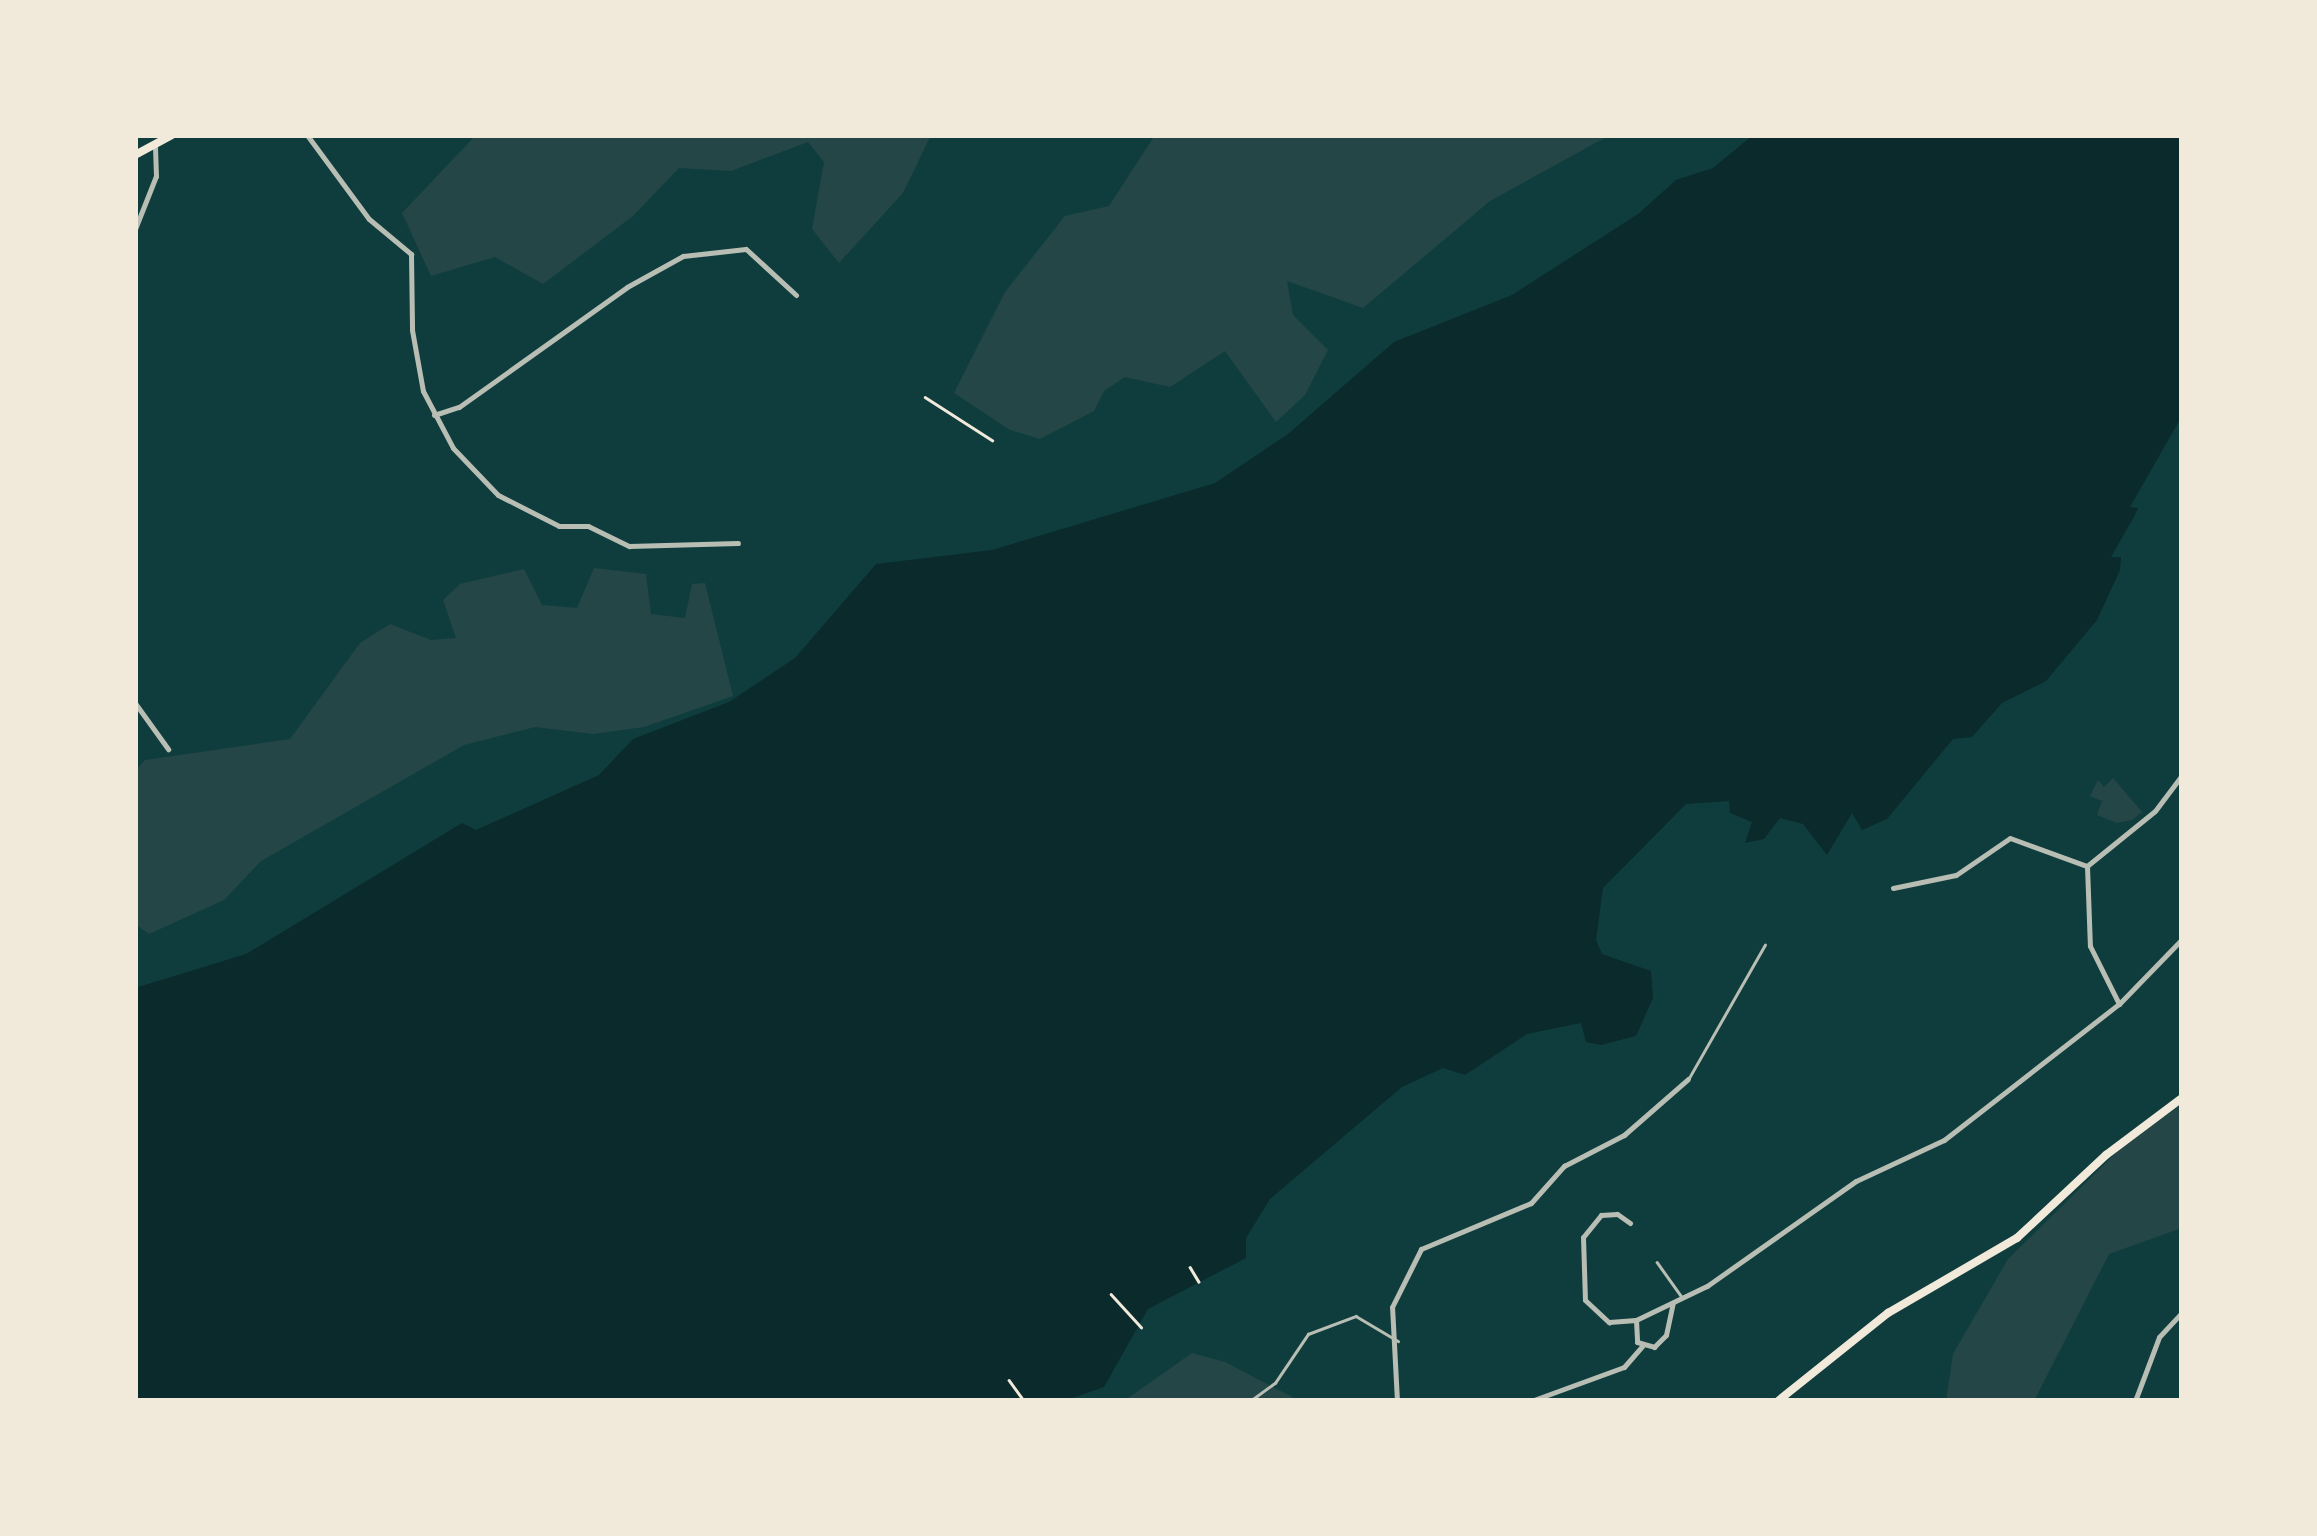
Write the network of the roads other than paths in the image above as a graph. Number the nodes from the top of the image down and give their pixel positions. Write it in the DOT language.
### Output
graph roads {
  1 [pos="172,135"];
  2 [pos="307,135"];
  3 [pos="155,144"];
  4 [pos="135,155"];
  5 [pos="135,230"];
  6 [pos="796,295"];
  7 [pos="434,415"];
  8 [pos="738,543"];
  9 [pos="135,702"];
  10 [pos="168,749"];
  11 [pos="2182,775"];
  12 [pos="2086,866"];
  13 [pos="1893,888"];
  14 [pos="2182,939"];
  15 [pos="1765,946"];
  16 [pos="2119,1004"];
  17 [pos="1688,1079"];
  18 [pos="2182,1098"];
  19 [pos="1630,1223"];
  20 [pos="1657,1262"];
  21 [pos="1683,1298"];
  22 [pos="1674,1303"];
  23 [pos="2182,1312"];
  24 [pos="1636,1320"];
  25 [pos="1398,1341"];
  26 [pos="1642,1346"];
  27 [pos="1250,1401"];
  28 [pos="1397,1401"];
  29 [pos="1530,1401"];
  30 [pos="1778,1401"];
  31 [pos="2135,1401"];
  1 -- 3 [label="main road"];
  2 -- 7 [label="street"];
  3 -- 4 [label="main road"];
  3 -- 5 [label="street"];
  6 -- 7 [label="street"];
  7 -- 8 [label="street"];
  9 -- 10 [label="street"];
  11 -- 12 [label="street"];
  12 -- 13 [label="street"];
  12 -- 16 [label="street"];
  14 -- 16 [label="street"];
  15 -- 17 [label="lane"];
  16 -- 21 [label="street"];
  17 -- 25 [label="street"];
  18 -- 30 [label="main road"];
  19 -- 24 [label="street"];
  20 -- 21 [label="lane"];
  21 -- 22 [label="street"];
  22 -- 24 [label="street"];
  22 -- 26 [label="street"];
  23 -- 31 [label="street"];
  24 -- 26 [label="street"];
  25 -- 27 [label="lane"];
  25 -- 28 [label="street"];
  26 -- 29 [label="street"];
}
